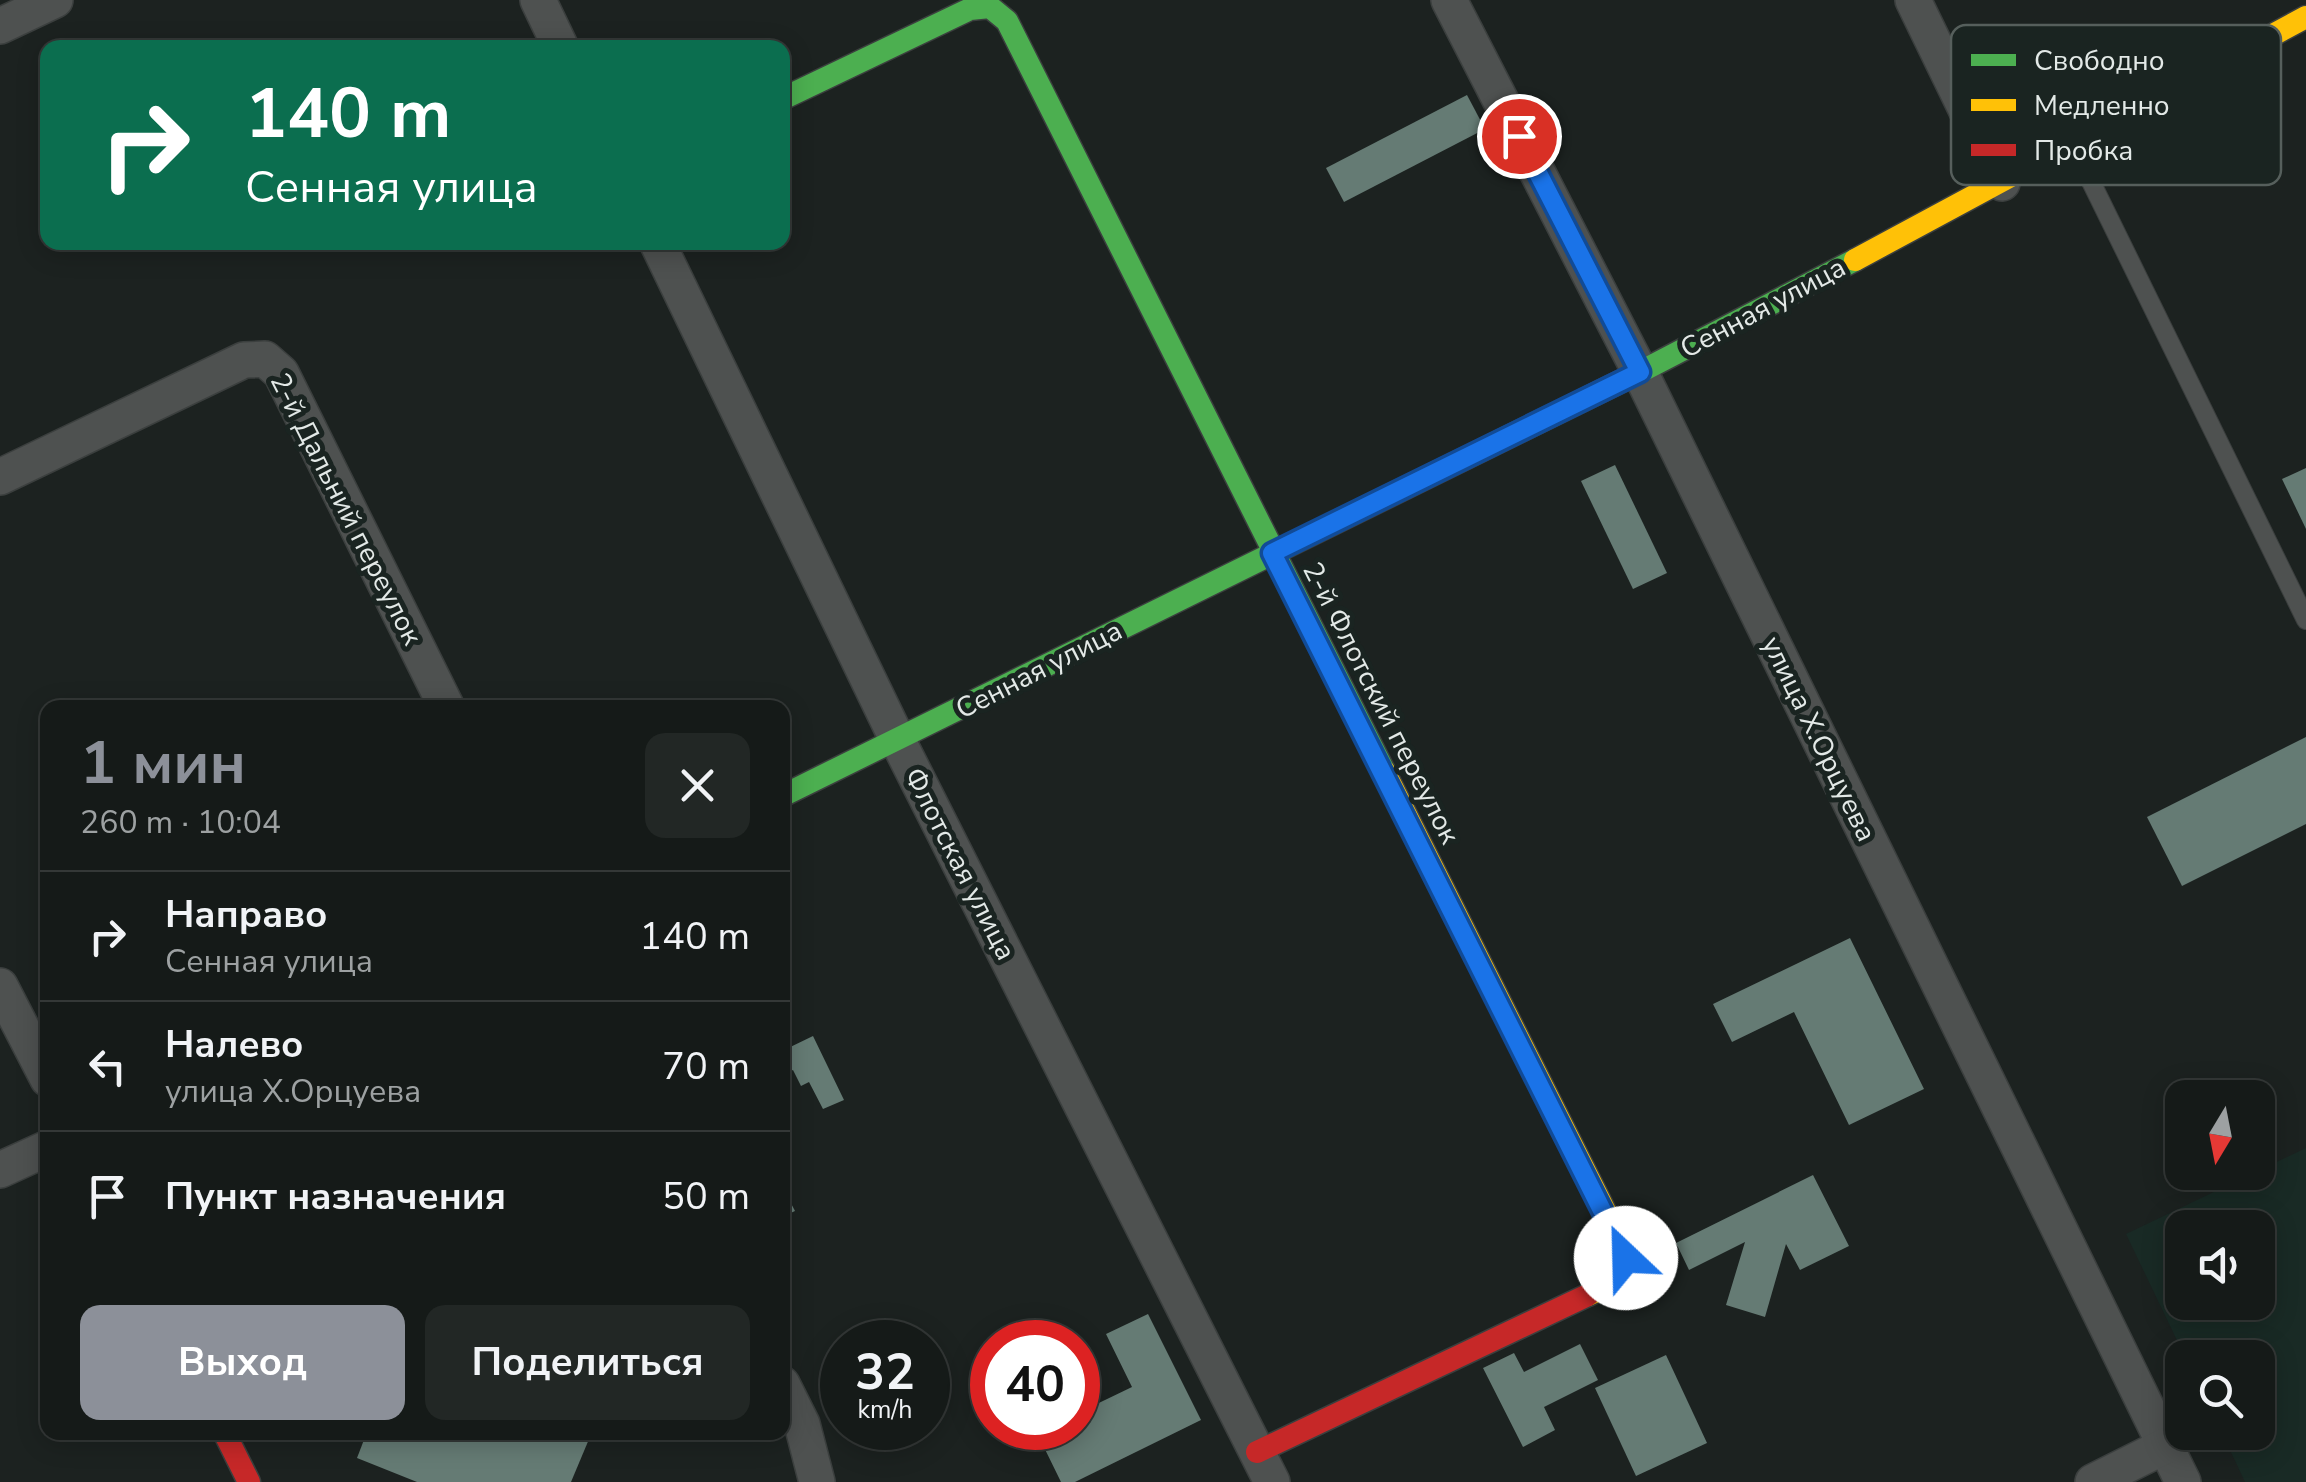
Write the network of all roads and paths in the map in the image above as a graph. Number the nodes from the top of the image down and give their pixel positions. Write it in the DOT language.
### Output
graph roads {
  1 [pos="55,0"];
  2 [pos="538,0"];
  3 [pos="1450,0"];
  4 [pos="1913,0"];
  5 [pos="2306,17"];
  6 [pos="0,26"];
  7 [pos="2281,31"];
  8 [pos="557,40"];
  9 [pos="1951,78"];
  10 [pos="790,96"];
  11 [pos="1996,185"];
  12 [pos="2093,185"];
  13 [pos="661,250"];
  14 [pos="1640,372"];
  15 [pos="0,477"];
  16 [pos="1272,553"];
  17 [pos="2306,620"];
  18 [pos="443,700"];
  19 [pos="898,741"];
  20 [pos="790,792"];
  21 [pos="0,986"];
  22 [pos="40,1064"];
  23 [pos="40,1152"];
  24 [pos="0,1170"];
  25 [pos="790,1400"];
  26 [pos="228,1440"];
  27 [pos="2165,1446"];
  28 [pos="2167,1450"];
  29 [pos="1264,1467"];
  30 [pos="249,1482"];
  31 [pos="817,1482"];
  32 [pos="2092,1482"];
  33 [pos="2183,1482"];
  1 -- 6 [label="street"];
  2 -- 8 [label="street"];
  3 -- 14 [label="street, улица Х.Орцуева"];
  4 -- 9 [label="street"];
  5 -- 7 [label="street, Сенная улица"];
  10 -- 16 [label="street, 2-й Флотский переулок"];
  11 -- 14 [label="street, Сенная улица"];
  12 -- 17 [label="lane"];
  13 -- 19 [label="street, Флотская улица"];
  14 -- 16 [label="street, Сенная улица"];
  14 -- 27 [label="street, улица Х.Орцуева"];
  15 -- 18 [label="street, 2-й Дальний переулок"];
  16 -- 19 [label="street, Сенная улица"];
  16 -- 29 [label="street, 2-й Флотский переулок"];
  19 -- 20 [label="street, Сенная улица"];
  19 -- 29 [label="street, Флотская улица"];
  21 -- 22 [label="street"];
  23 -- 24 [label="street"];
  25 -- 31 [label="street"];
  26 -- 30 [label="street"];
  27 -- 32 [label="street"];
  28 -- 33 [label="street, улица Х.Орцуева"];
}
